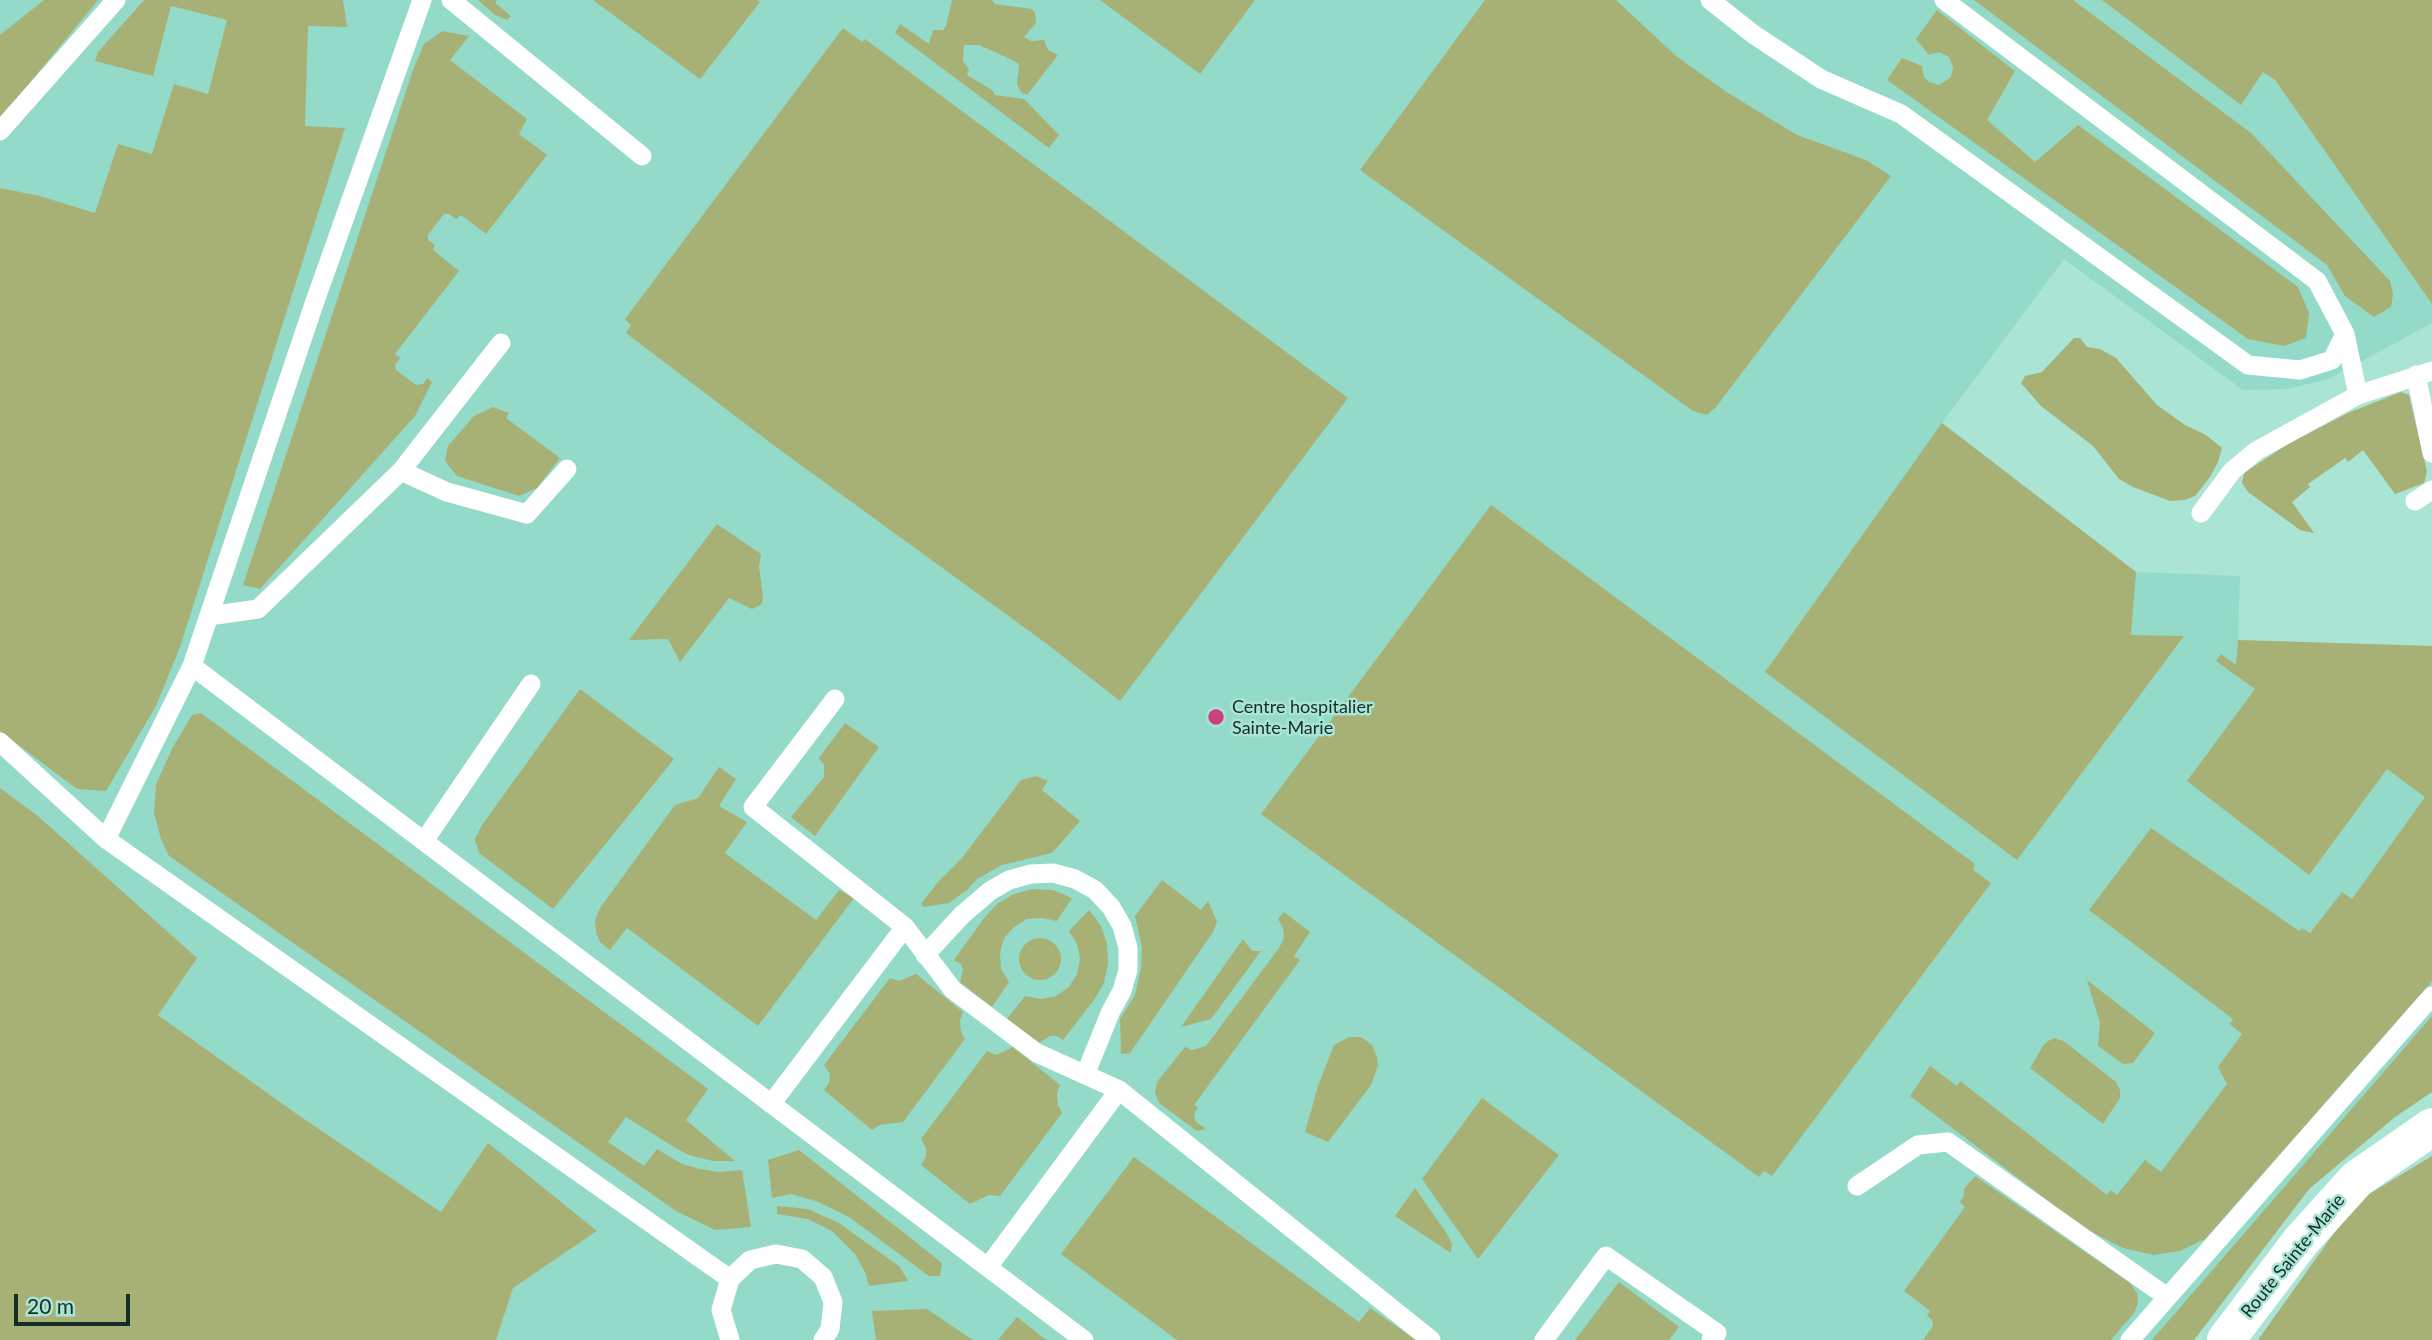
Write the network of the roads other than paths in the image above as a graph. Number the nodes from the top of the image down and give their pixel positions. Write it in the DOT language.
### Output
graph roads {
  1 [pos="116,0"];
  2 [pos="422,0"];
  3 [pos="451,0"];
  4 [pos="1710,0"];
  5 [pos="1944,0"];
  6 [pos="0,131"];
  7 [pos="642,156"];
  8 [pos="2345,334"];
  9 [pos="501,343"];
  10 [pos="2424,373"];
  11 [pos="2358,395"];
  12 [pos="2432,453"];
  13 [pos="567,469"];
  14 [pos="401,471"];
  15 [pos="2432,490"];
  16 [pos="2415,501"];
  17 [pos="2201,513"];
  18 [pos="209,615"];
  19 [pos="192,666"];
  20 [pos="531,684"];
  21 [pos="835,699"];
  22 [pos="0,742"];
  23 [pos="106,839"];
  24 [pos="424,841"];
  25 [pos="905,927"];
  26 [pos="925,955"];
  27 [pos="2432,996"];
  28 [pos="1085,1074"];
  29 [pos="1119,1090"];
  30 [pos="771,1104"];
  31 [pos="2432,1127"];
  32 [pos="1857,1186"];
  33 [pos="988,1267"];
  34 [pos="730,1279"];
  35 [pos="2167,1297"];
  36 [pos="730,1340"];
  37 [pos="823,1340"];
  38 [pos="1084,1340"];
  39 [pos="1431,1340"];
  40 [pos="1544,1340"];
  41 [pos="1712,1340"];
  42 [pos="2130,1340"];
  43 [pos="2226,1340"];
  1 -- 6 [label="lane"];
  2 -- 18 [label="lane"];
  3 -- 7 [label="lane"];
  4 -- 8 [label="lane"];
  5 -- 8 [label="lane"];
  8 -- 11 [label="lane"];
  9 -- 14 [label="lane"];
  10 -- 11 [label="lane"];
  10 -- 12 [label="lane"];
  11 -- 17 [label="lane"];
  13 -- 14 [label="lane"];
  14 -- 18 [label="lane"];
  15 -- 16 [label="lane"];
  18 -- 19 [label="lane"];
  19 -- 23 [label="lane"];
  19 -- 24 [label="lane"];
  20 -- 24 [label="lane"];
  21 -- 25 [label="lane"];
  22 -- 23 [label="lane"];
  23 -- 34 [label="lane"];
  24 -- 30 [label="lane"];
  25 -- 26 [label="lane"];
  25 -- 30 [label="lane"];
  26 -- 28 [label="lane"];
  26 -- 28 [label="lane"];
  27 -- 35 [label="lane"];
  28 -- 29 [label="lane"];
  29 -- 33 [label="lane"];
  29 -- 39 [label="lane"];
  30 -- 33 [label="lane"];
  31 -- 43 [label="street, Route Sainte-Marie"];
  32 -- 35 [label="lane"];
  33 -- 38 [label="lane"];
  34 -- 36 [label="lane"];
  34 -- 37 [label="lane"];
  35 -- 42 [label="lane"];
  40 -- 41 [label="lane"];
}
